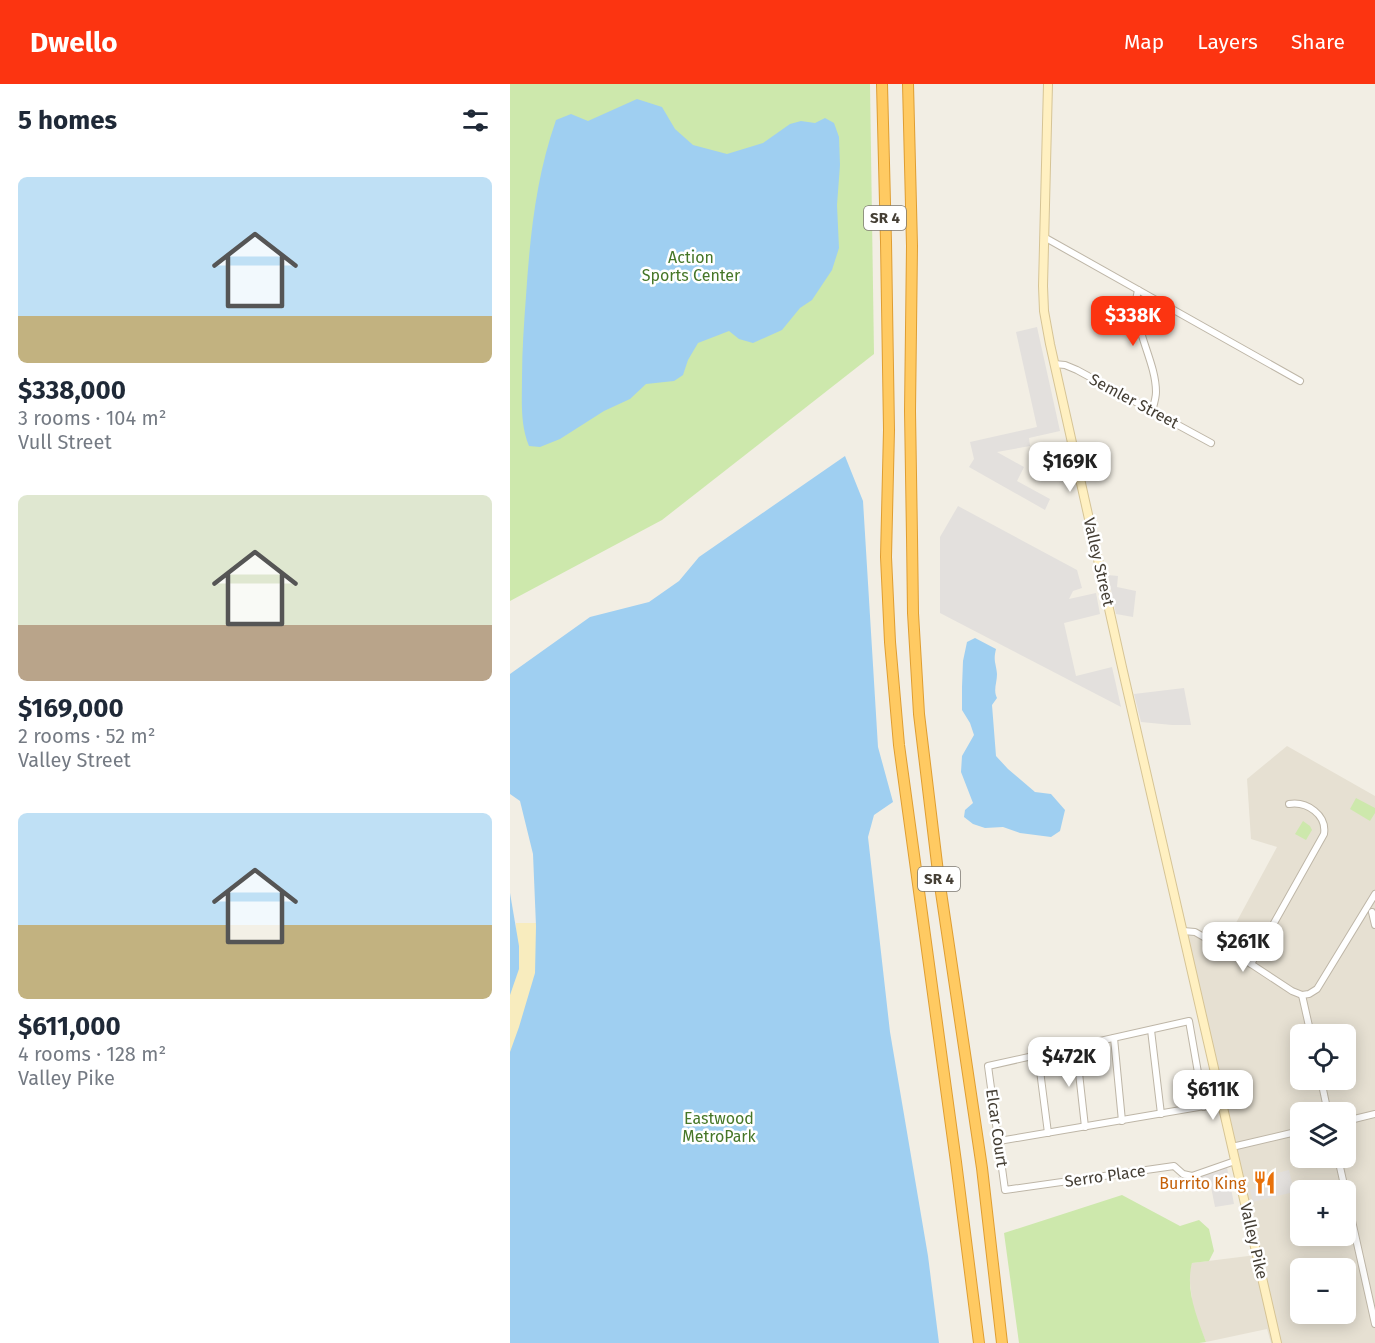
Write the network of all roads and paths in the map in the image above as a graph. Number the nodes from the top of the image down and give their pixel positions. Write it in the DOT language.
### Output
graph roads {
  1 [pos="882,84"];
  2 [pos="908,84"];
  3 [pos="1048,84"];
  4 [pos="1044,237"];
  5 [pos="1138,290"];
  6 [pos="1054,364"];
  7 [pos="1300,381"];
  8 [pos="1152,411"];
  9 [pos="1211,443"];
  10 [pos="1289,804"];
  11 [pos="1174,893"];
  12 [pos="1375,894"];
  13 [pos="1371,911"];
  14 [pos="1375,925"];
  15 [pos="1183,932"];
  16 [pos="1251,964"];
  17 [pos="1302,995"];
  18 [pos="1309,1024"];
  19 [pos="1151,1030"];
  20 [pos="1114,1038"];
  21 [pos="1076,1046"];
  22 [pos="1038,1055"];
  23 [pos="1222,1103"];
  24 [pos="1204,1107"];
  25 [pos="1161,1114"];
  26 [pos="1375,1114"];
  27 [pos="1356,1119"];
  28 [pos="1122,1120"];
  29 [pos="1085,1127"];
  30 [pos="1048,1133"];
  31 [pos="1290,1133"];
  32 [pos="999,1141"];
  33 [pos="1232,1147"];
  34 [pos="1235,1161"];
  35 [pos="1340,1168"];
  36 [pos="1005,1190"];
  37 [pos="1375,1324"];
  38 [pos="979,1343"];
  39 [pos="1002,1343"];
  40 [pos="1277,1343"];
  1 -- 38 [label="highway, SR 4"];
  2 -- 39 [label="highway, SR 4"];
  3 -- 4 [label="street, Valley Street"];
  4 -- 5 [label="street"];
  4 -- 6 [label="street, Valley Street"];
  5 -- 7 [label="street"];
  5 -- 8 [label="street"];
  6 -- 8 [label="street, Semler Street"];
  6 -- 11 [label="street, Valley Street"];
  8 -- 9 [label="street, Semler Street"];
  10 -- 16 [label="street"];
  11 -- 15 [label="street, Valley Pike"];
  12 -- 13 [label="street"];
  13 -- 14 [label="street"];
  13 -- 17 [label="street"];
  15 -- 16 [label="street"];
  15 -- 23 [label="street, Valley Pike"];
  16 -- 17 [label="street"];
  17 -- 18 [label="street"];
  19 -- 20 [label="street"];
  19 -- 24 [label="street"];
  19 -- 25 [label="street"];
  20 -- 21 [label="street"];
  20 -- 28 [label="street"];
  21 -- 22 [label="street"];
  21 -- 29 [label="street"];
  22 -- 30 [label="street"];
  22 -- 32 [label="street, Elcar Court"];
  23 -- 24 [label="street"];
  23 -- 33 [label="street, Valley Pike"];
  24 -- 25 [label="street"];
  25 -- 28 [label="street"];
  26 -- 27 [label="street"];
  28 -- 29 [label="street"];
  29 -- 30 [label="street"];
  30 -- 32 [label="street"];
  31 -- 33 [label="street"];
  32 -- 36 [label="street, Elcar Court"];
  33 -- 34 [label="street, Valley Pike"];
  34 -- 36 [label="street, Serro Place"];
  34 -- 40 [label="street, Valley Pike"];
  35 -- 37 [label="street"];
}
